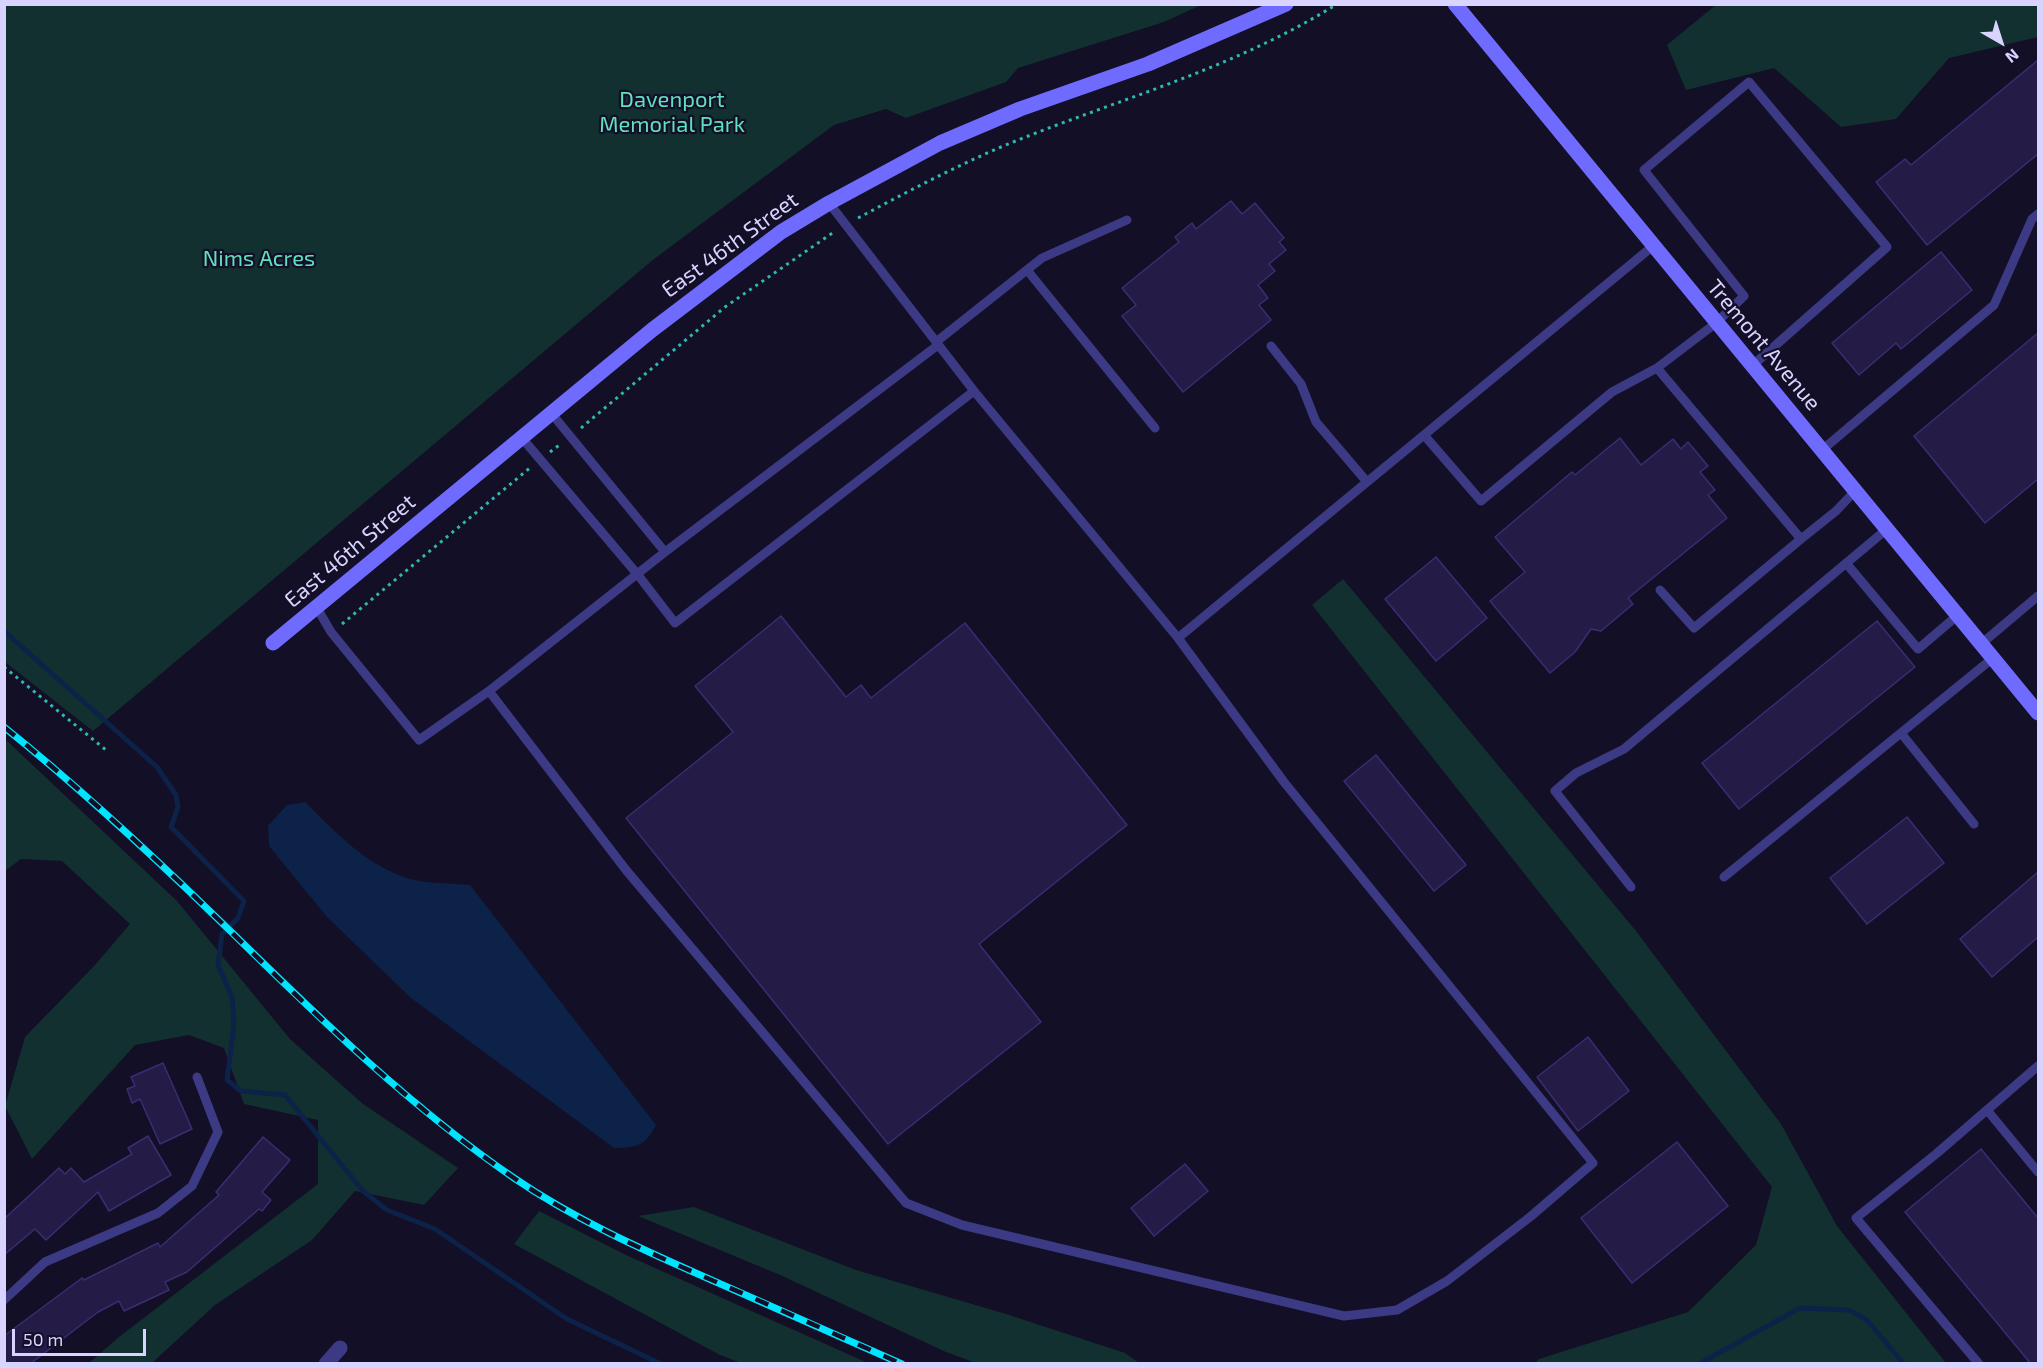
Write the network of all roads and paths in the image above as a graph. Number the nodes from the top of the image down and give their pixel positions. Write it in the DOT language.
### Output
graph roads {
  1 [pos="1286,4"];
  2 [pos="1337,4"];
  3 [pos="1455,4"];
  4 [pos="829,203"];
  5 [pos="2038,214"];
  6 [pos="1127,220"];
  7 [pos="847,224"];
  8 [pos="1653,246"];
  9 [pos="1027,270"];
  10 [pos="1716,323"];
  11 [pos="937,343"];
  12 [pos="1271,346"];
  13 [pos="1752,366"];
  14 [pos="1657,368"];
  15 [pos="974,391"];
  16 [pos="552,414"];
  17 [pos="1155,428"];
  18 [pos="572,435"];
  19 [pos="1424,435"];
  20 [pos="522,438"];
  21 [pos="1822,450"];
  22 [pos="542,459"];
  23 [pos="1367,482"];
  24 [pos="1855,491"];
  25 [pos="1887,529"];
  26 [pos="1801,539"];
  27 [pos="665,552"];
  28 [pos="1846,563"];
  29 [pos="638,575"];
  30 [pos="1660,590"];
  31 [pos="2038,596"];
  32 [pos="317,608"];
  33 [pos="1958,615"];
  34 [pos="331,632"];
  35 [pos="1178,638"];
  36 [pos="273,643"];
  37 [pos="1982,644"];
  38 [pos="1993,658"];
  39 [pos="4,667"];
  40 [pos="489,691"];
  41 [pos="2038,713"];
  42 [pos="1901,733"];
  43 [pos="105,750"];
  44 [pos="1974,824"];
  45 [pos="1724,877"];
  46 [pos="1631,886"];
  47 [pos="2038,1066"];
  48 [pos="197,1077"];
  49 [pos="1987,1110"];
  50 [pos="2038,1172"];
  51 [pos="4,1300"];
  52 [pos="340,1348"];
  53 [pos="326,1364"];
  54 [pos="1979,1364"];
  1 -- 4 [label="street, East 46th Street"];
  2 -- 7 [label="path"];
  3 -- 8 [label="street, Tremont Avenue"];
  4 -- 7 [label="lane"];
  4 -- 16 [label="street, East 46th Street"];
  5 -- 21 [label="lane"];
  6 -- 9 [label="lane"];
  7 -- 11 [label="lane"];
  7 -- 18 [label="path"];
  8 -- 10 [label="street, Tremont Avenue"];
  8 -- 19 [label="lane"];
  9 -- 11 [label="lane"];
  9 -- 17 [label="lane"];
  10 -- 13 [label="street, Tremont Avenue"];
  10 -- 13 [label="lane"];
  10 -- 14 [label="lane"];
  11 -- 15 [label="lane"];
  11 -- 27 [label="lane"];
  12 -- 23 [label="lane"];
  13 -- 21 [label="street, Tremont Avenue"];
  14 -- 19 [label="lane"];
  14 -- 26 [label="lane"];
  15 -- 29 [label="lane"];
  15 -- 35 [label="lane"];
  16 -- 18 [label="lane"];
  16 -- 20 [label="street, East 46th Street"];
  18 -- 22 [label="path"];
  18 -- 27 [label="lane"];
  19 -- 23 [label="lane"];
  20 -- 22 [label="lane"];
  20 -- 32 [label="street, East 46th Street"];
  21 -- 24 [label="street, Tremont Avenue"];
  22 -- 29 [label="lane"];
  22 -- 34 [label="path"];
  23 -- 35 [label="lane"];
  24 -- 25 [label="street, Tremont Avenue"];
  24 -- 26 [label="lane"];
  25 -- 28 [label="lane"];
  25 -- 33 [label="street, Tremont Avenue"];
  26 -- 30 [label="lane"];
  27 -- 29 [label="lane"];
  28 -- 33 [label="lane"];
  28 -- 46 [label="lane"];
  29 -- 40 [label="lane"];
  31 -- 37 [label="lane"];
  32 -- 34 [label="lane"];
  32 -- 36 [label="street, East 46th Street"];
  33 -- 37 [label="street, Tremont Avenue"];
  34 -- 40 [label="lane"];
  35 -- 40 [label="lane"];
  37 -- 38 [label="street, Tremont Avenue"];
  38 -- 41 [label="street, Tremont Avenue"];
  38 -- 42 [label="lane"];
  39 -- 43 [label="path"];
  42 -- 44 [label="lane"];
  42 -- 45 [label="lane"];
  47 -- 49 [label="lane"];
  48 -- 51 [label="lane"];
  49 -- 50 [label="lane"];
  49 -- 54 [label="lane"];
  52 -- 53 [label="street"];
}
